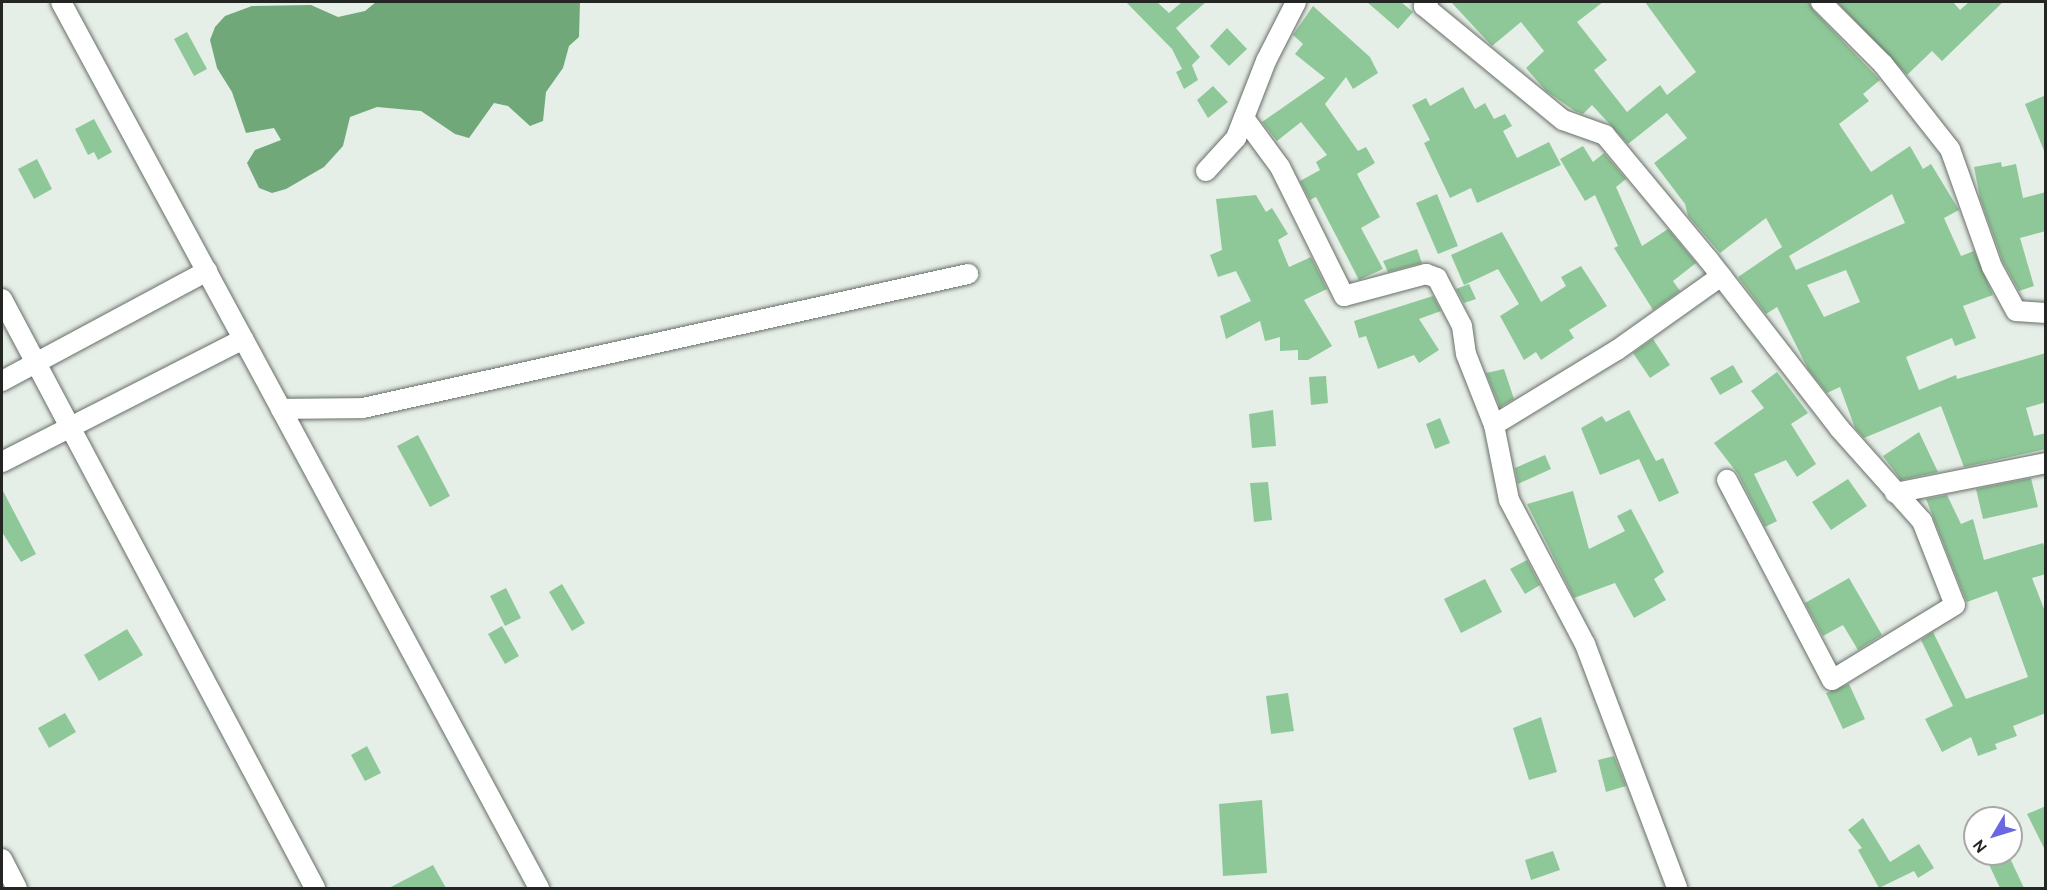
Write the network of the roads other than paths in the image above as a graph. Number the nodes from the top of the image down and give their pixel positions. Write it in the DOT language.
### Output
graph roads {
  1 [pos="61,2"];
  2 [pos="1296,2"];
  3 [pos="1428,2"];
  4 [pos="1821,2"];
  5 [pos="1244,118"];
  6 [pos="1206,171"];
  7 [pos="207,271"];
  8 [pos="968,274"];
  9 [pos="1721,276"];
  10 [pos="2,299"];
  11 [pos="2046,313"];
  12 [pos="243,339"];
  13 [pos="36,363"];
  14 [pos="2,381"];
  15 [pos="281,409"];
  16 [pos="1494,425"];
  17 [pos="69,426"];
  18 [pos="2,462"];
  19 [pos="2046,463"];
  20 [pos="1727,480"];
  21 [pos="1895,493"];
  22 [pos="2,859"];
  23 [pos="17,888"];
  24 [pos="315,888"];
  25 [pos="539,888"];
  26 [pos="1677,888"];
  1 -- 7 [label="street"];
  2 -- 5 [label="street"];
  3 -- 9 [label="street"];
  4 -- 11 [label="street"];
  5 -- 6 [label="street"];
  5 -- 16 [label="street"];
  7 -- 12 [label="street"];
  7 -- 13 [label="street"];
  8 -- 15 [label="street"];
  9 -- 16 [label="street"];
  9 -- 21 [label="street"];
  10 -- 13 [label="street"];
  12 -- 15 [label="street"];
  12 -- 17 [label="street"];
  13 -- 14 [label="street"];
  13 -- 17 [label="street"];
  15 -- 25 [label="street"];
  16 -- 26 [label="street"];
  17 -- 18 [label="street"];
  17 -- 24 [label="street"];
  19 -- 21 [label="street"];
  20 -- 21 [label="street"];
  22 -- 23 [label="street"];
}
